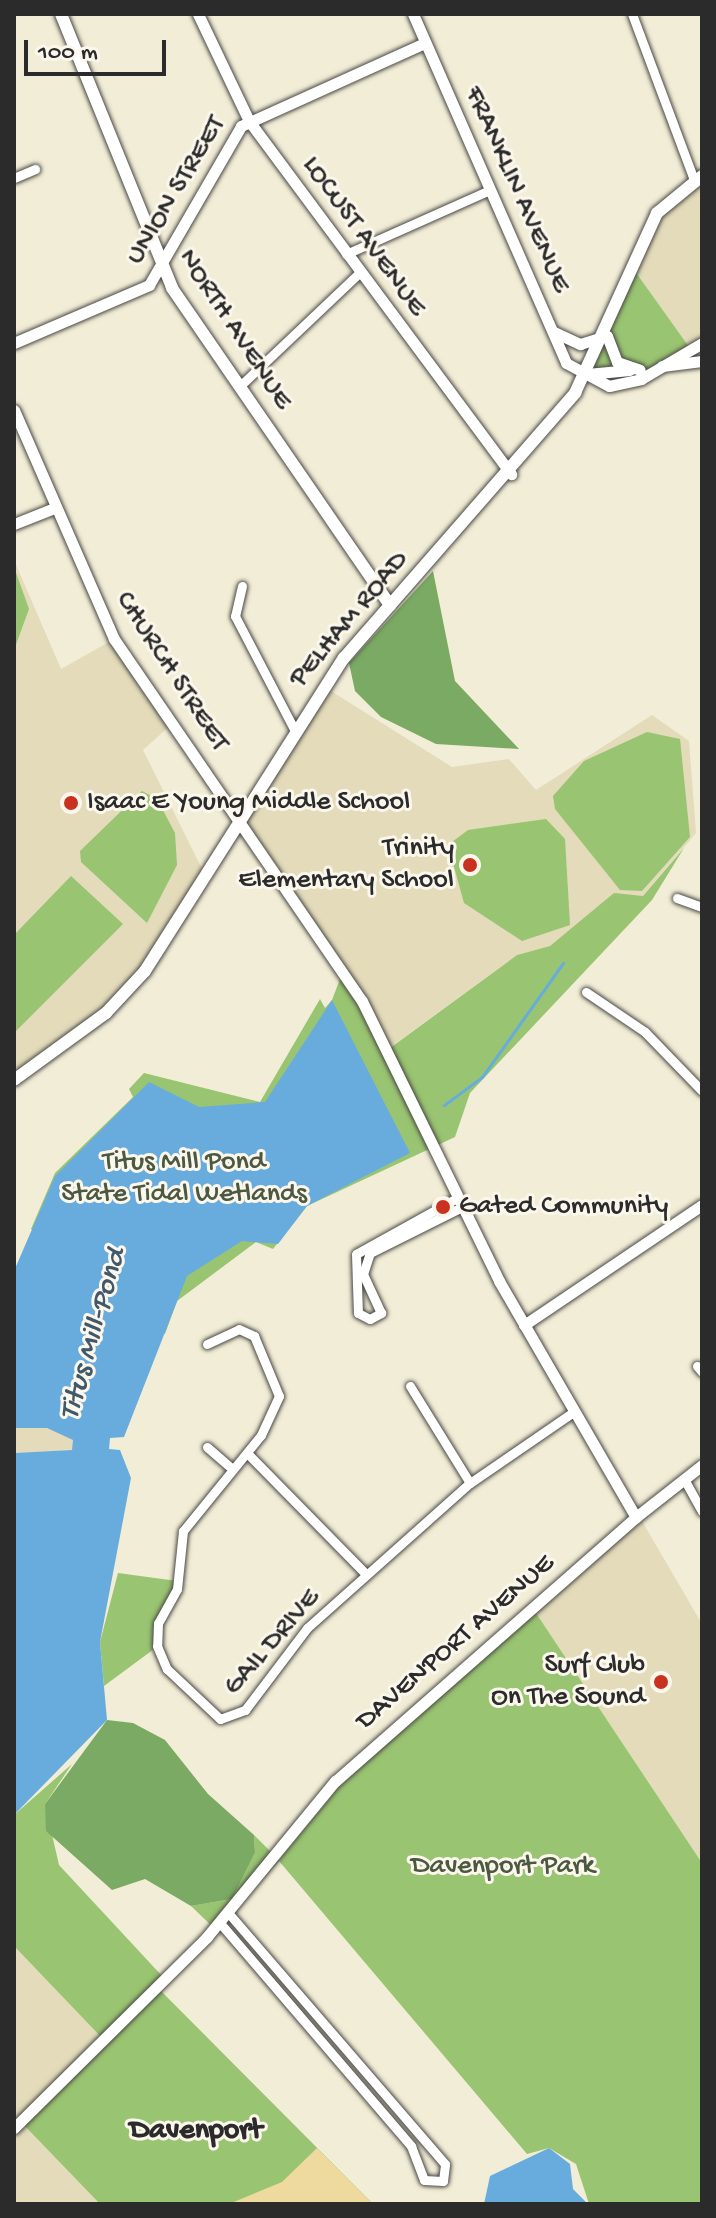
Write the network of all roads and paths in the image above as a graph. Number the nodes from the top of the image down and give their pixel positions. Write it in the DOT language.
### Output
graph roads {
  1 [pos="61,14"];
  2 [pos="198,14"];
  3 [pos="413,14"];
  4 [pos="632,14"];
  5 [pos="425,43"];
  6 [pos="249,121"];
  7 [pos="35,169"];
  8 [pos="14,178"];
  9 [pos="698,178"];
  10 [pos="490,190"];
  11 [pos="346,254"];
  12 [pos="162,265"];
  13 [pos="359,273"];
  14 [pos="552,331"];
  15 [pos="607,336"];
  16 [pos="14,343"];
  17 [pos="702,343"];
  18 [pos="702,361"];
  19 [pos="649,369"];
  20 [pos="587,374"];
  21 [pos="240,386"];
  22 [pos="14,410"];
  23 [pos="511,474"];
  24 [pos="54,508"];
  25 [pos="14,524"];
  26 [pos="242,586"];
  27 [pos="390,605"];
  28 [pos="294,729"];
  29 [pos="240,820"];
  30 [pos="677,898"];
  31 [pos="702,907"];
  32 [pos="586,992"];
  33 [pos="14,1080"];
  34 [pos="702,1091"];
  35 [pos="460,1203"];
  36 [pos="702,1205"];
  37 [pos="524,1325"];
  38 [pos="207,1344"];
  39 [pos="410,1386"];
  40 [pos="572,1413"];
  41 [pos="207,1447"];
  42 [pos="247,1453"];
  43 [pos="702,1465"];
  44 [pos="232,1469"];
  45 [pos="684,1479"];
  46 [pos="470,1483"];
  47 [pos="702,1511"];
  48 [pos="636,1517"];
  49 [pos="366,1574"];
  50 [pos="224,1918"];
  51 [pos="14,2128"];
  1 -- 12 [label="main road, NORTH AVENUE"];
  2 -- 6 [label="street, LOCUST AVENUE"];
  3 -- 5 [label="street, FRANKLIN AVENUE"];
  4 -- 9 [label="street"];
  5 -- 6 [label="street, UNION STREET"];
  5 -- 10 [label="street, FRANKLIN AVENUE"];
  6 -- 11 [label="street, LOCUST AVENUE"];
  6 -- 12 [label="street, UNION STREET"];
  7 -- 8 [label="street"];
  9 -- 15 [label="main road, PELHAM ROAD"];
  10 -- 11 [label="street"];
  10 -- 14 [label="street, FRANKLIN AVENUE"];
  11 -- 13 [label="street, LOCUST AVENUE"];
  12 -- 16 [label="street, UNION STREET"];
  12 -- 21 [label="main road, NORTH AVENUE"];
  13 -- 21 [label="street"];
  13 -- 23 [label="street, LOCUST AVENUE"];
  14 -- 15 [label="street"];
  14 -- 20 [label="street, FRANKLIN AVENUE"];
  15 -- 19 [label="street"];
  15 -- 20 [label="main road, PELHAM ROAD"];
  17 -- 19 [label="street"];
  18 -- 19 [label="street"];
  19 -- 20 [label="street"];
  20 -- 23 [label="main road, PELHAM ROAD"];
  21 -- 27 [label="main road, NORTH AVENUE"];
  22 -- 24 [label="street, CHURCH STREET"];
  23 -- 27 [label="main road, PELHAM ROAD"];
  24 -- 25 [label="street"];
  24 -- 29 [label="street, CHURCH STREET"];
  26 -- 28 [label="street"];
  27 -- 28 [label="main road, PELHAM ROAD"];
  28 -- 29 [label="main road, PELHAM ROAD"];
  29 -- 33 [label="main road, PELHAM ROAD"];
  29 -- 35 [label="street, CHURCH STREET"];
  30 -- 31 [label="street"];
  32 -- 34 [label="street"];
  35 -- 35 [label="street"];
  35 -- 37 [label="street, CHURCH STREET"];
  36 -- 37 [label="street"];
  37 -- 40 [label="street"];
  38 -- 42 [label="street, GAIL DRIVE"];
  39 -- 46 [label="street"];
  40 -- 46 [label="street, GAIL DRIVE"];
  40 -- 48 [label="street"];
  41 -- 44 [label="street"];
  42 -- 44 [label="street, GAIL DRIVE"];
  42 -- 49 [label="street"];
  43 -- 45 [label="street, DAVENPORT AVENUE"];
  44 -- 49 [label="street, GAIL DRIVE"];
  45 -- 47 [label="street"];
  45 -- 48 [label="street, DAVENPORT AVENUE"];
  46 -- 49 [label="street, GAIL DRIVE"];
  48 -- 50 [label="street, DAVENPORT AVENUE"];
  50 -- 50 [label="street"];
  50 -- 51 [label="street, DAVENPORT AVENUE"];
}
